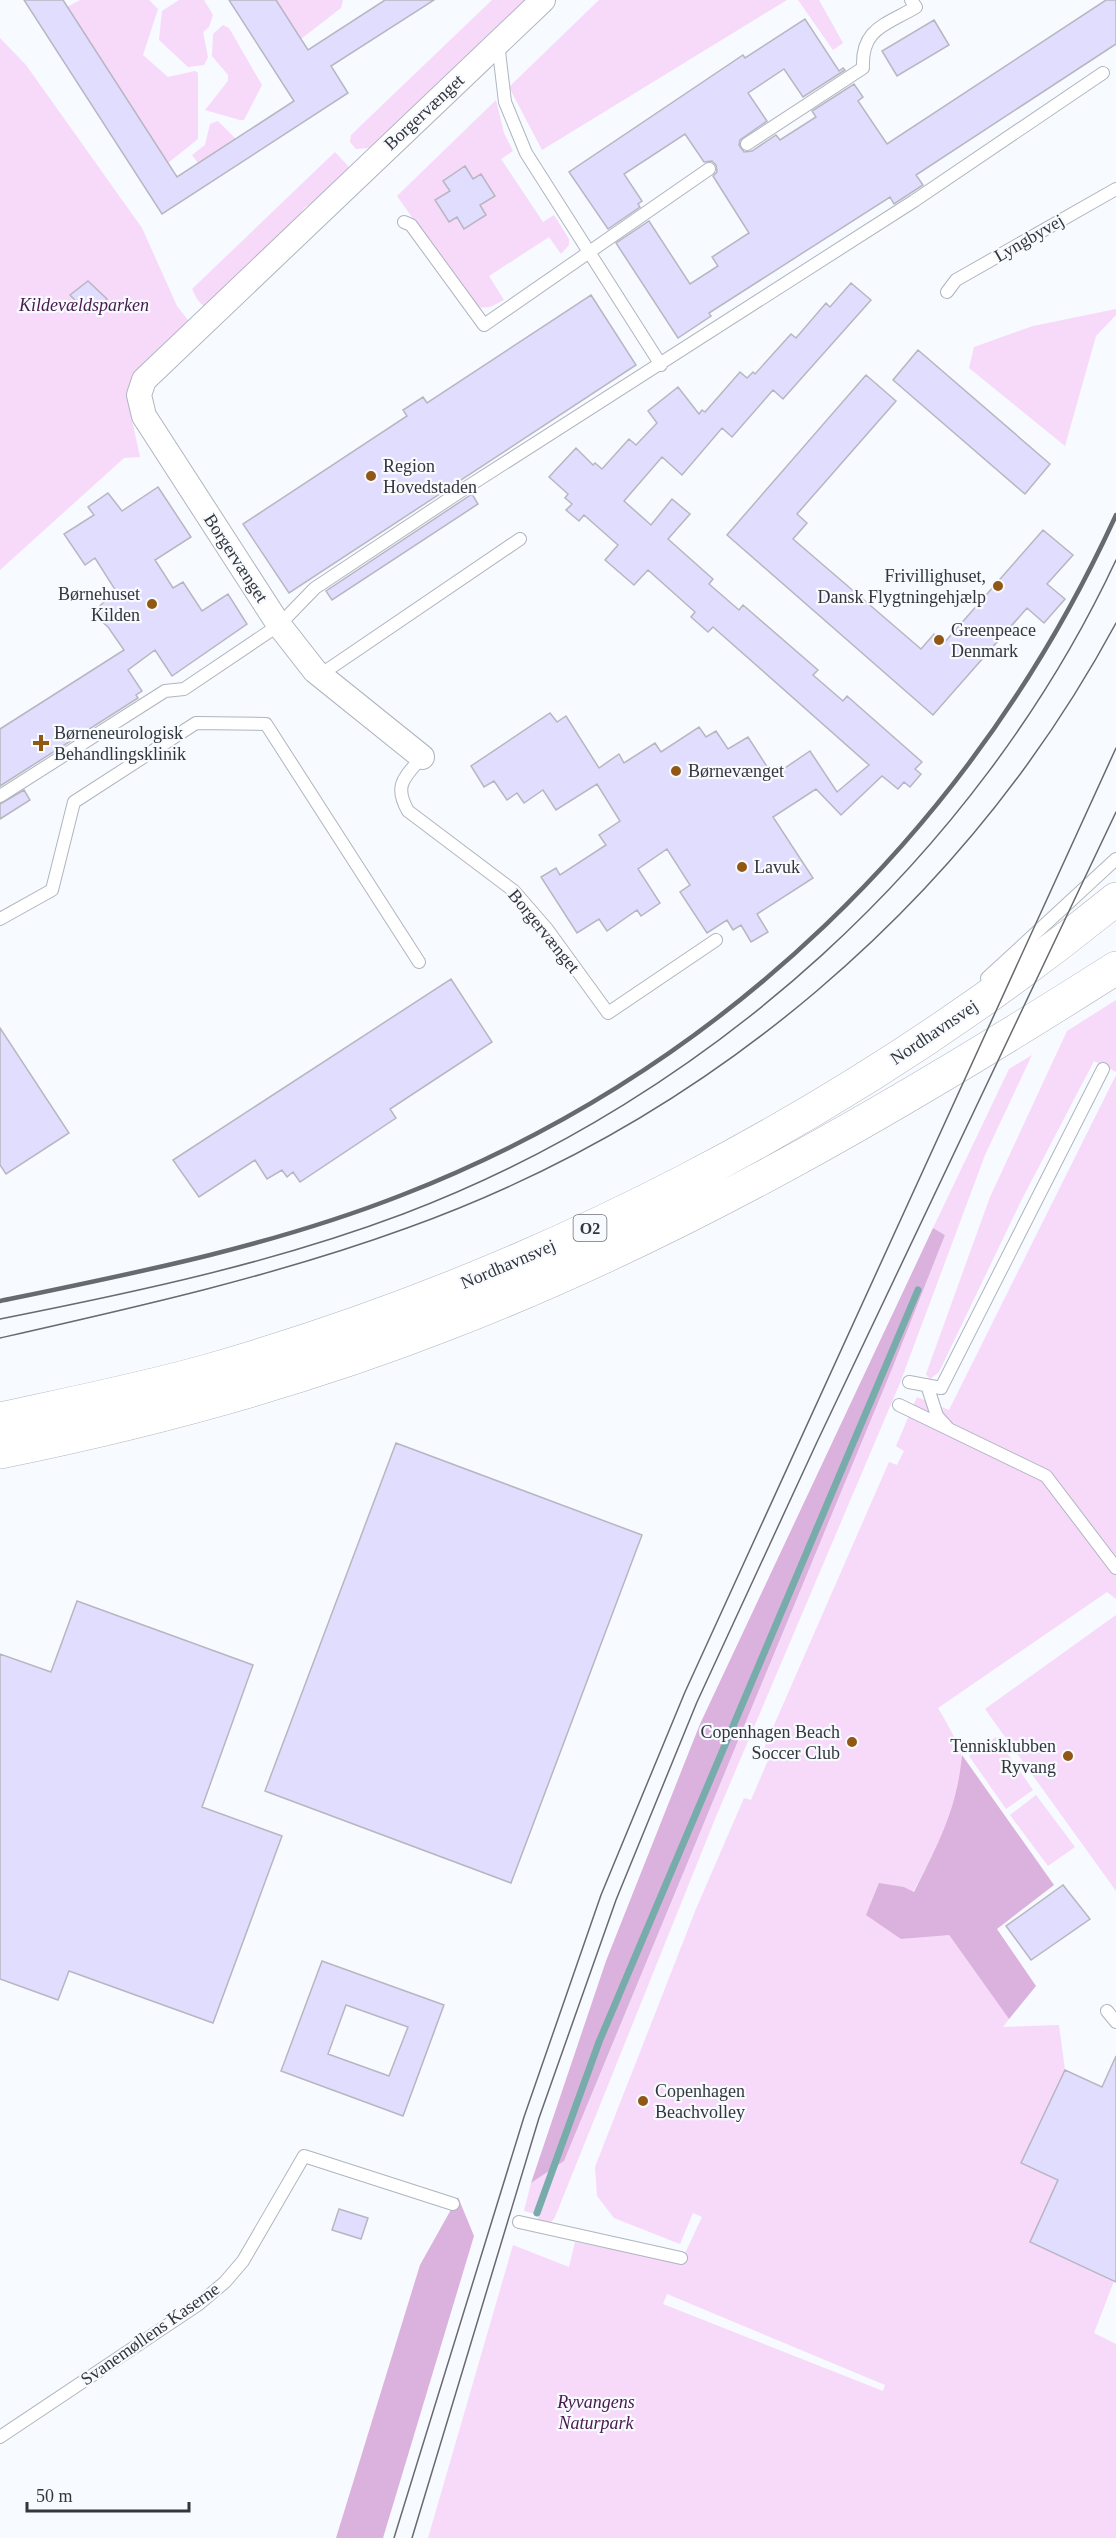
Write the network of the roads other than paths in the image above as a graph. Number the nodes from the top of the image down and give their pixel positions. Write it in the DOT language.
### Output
graph roads {
  1 [pos="543,0"];
  2 [pos="911,0"];
  3 [pos="498,43"];
  4 [pos="1103,73"];
  5 [pos="747,144"];
  6 [pos="708,169"];
  7 [pos="1116,189"];
  8 [pos="404,222"];
  9 [pos="589,252"];
  10 [pos="947,292"];
  11 [pos="661,365"];
  12 [pos="520,539"];
  13 [pos="279,625"];
  14 [pos="320,675"];
  15 [pos="422,757"];
  16 [pos="0,796"];
  17 [pos="1116,859"];
  18 [pos="1116,899"];
  19 [pos="0,919"];
  20 [pos="716,939"];
  21 [pos="419,962"];
  22 [pos="1116,968"];
  23 [pos="913,1047"];
  24 [pos="1103,1069"];
  25 [pos="909,1382"];
  26 [pos="927,1385"];
  27 [pos="899,1405"];
  28 [pos="127,1408"];
  29 [pos="949,1429"];
  30 [pos="1,1435"];
  31 [pos="1116,1568"];
  32 [pos="1107,2011"];
  33 [pos="1116,2022"];
  34 [pos="453,2204"];
  35 [pos="519,2222"];
  36 [pos="681,2258"];
  37 [pos="0,2437"];
  1 -- 3 [label="street, Borgervænget"];
  2 -- 5 [label="lane"];
  3 -- 9 [label="lane"];
  3 -- 13 [label="street, Borgervænget"];
  4 -- 11 [label="lane"];
  6 -- 9 [label="lane"];
  7 -- 10 [label="lane, Lyngbyvej"];
  8 -- 9 [label="lane"];
  9 -- 11 [label="lane"];
  11 -- 13 [label="lane"];
  12 -- 14 [label="lane"];
  13 -- 14 [label="street, Borgervænget"];
  13 -- 16 [label="lane"];
  14 -- 15 [label="street, Borgervænget"];
  15 -- 20 [label="lane, Borgervænget"];
  17 -- 23 [label="lane"];
  18 -- 23 [label="highway, Nordhavnsvej / O2"];
  19 -- 21 [label="lane"];
  22 -- 28 [label="highway, Nordhavnsvej / O2"];
  23 -- 28 [label="highway, Nordhavnsvej / O2"];
  24 -- 26 [label="lane"];
  25 -- 26 [label="lane"];
  26 -- 29 [label="lane"];
  27 -- 29 [label="lane"];
  28 -- 28 [label="lane"];
  28 -- 30 [label="highway, Nordhavnsvej / O2"];
  29 -- 31 [label="lane"];
  30 -- 30 [label="lane"];
  32 -- 33 [label="lane"];
  34 -- 37 [label="lane, Svanemøllens Kaserne"];
  35 -- 36 [label="lane"];
}
